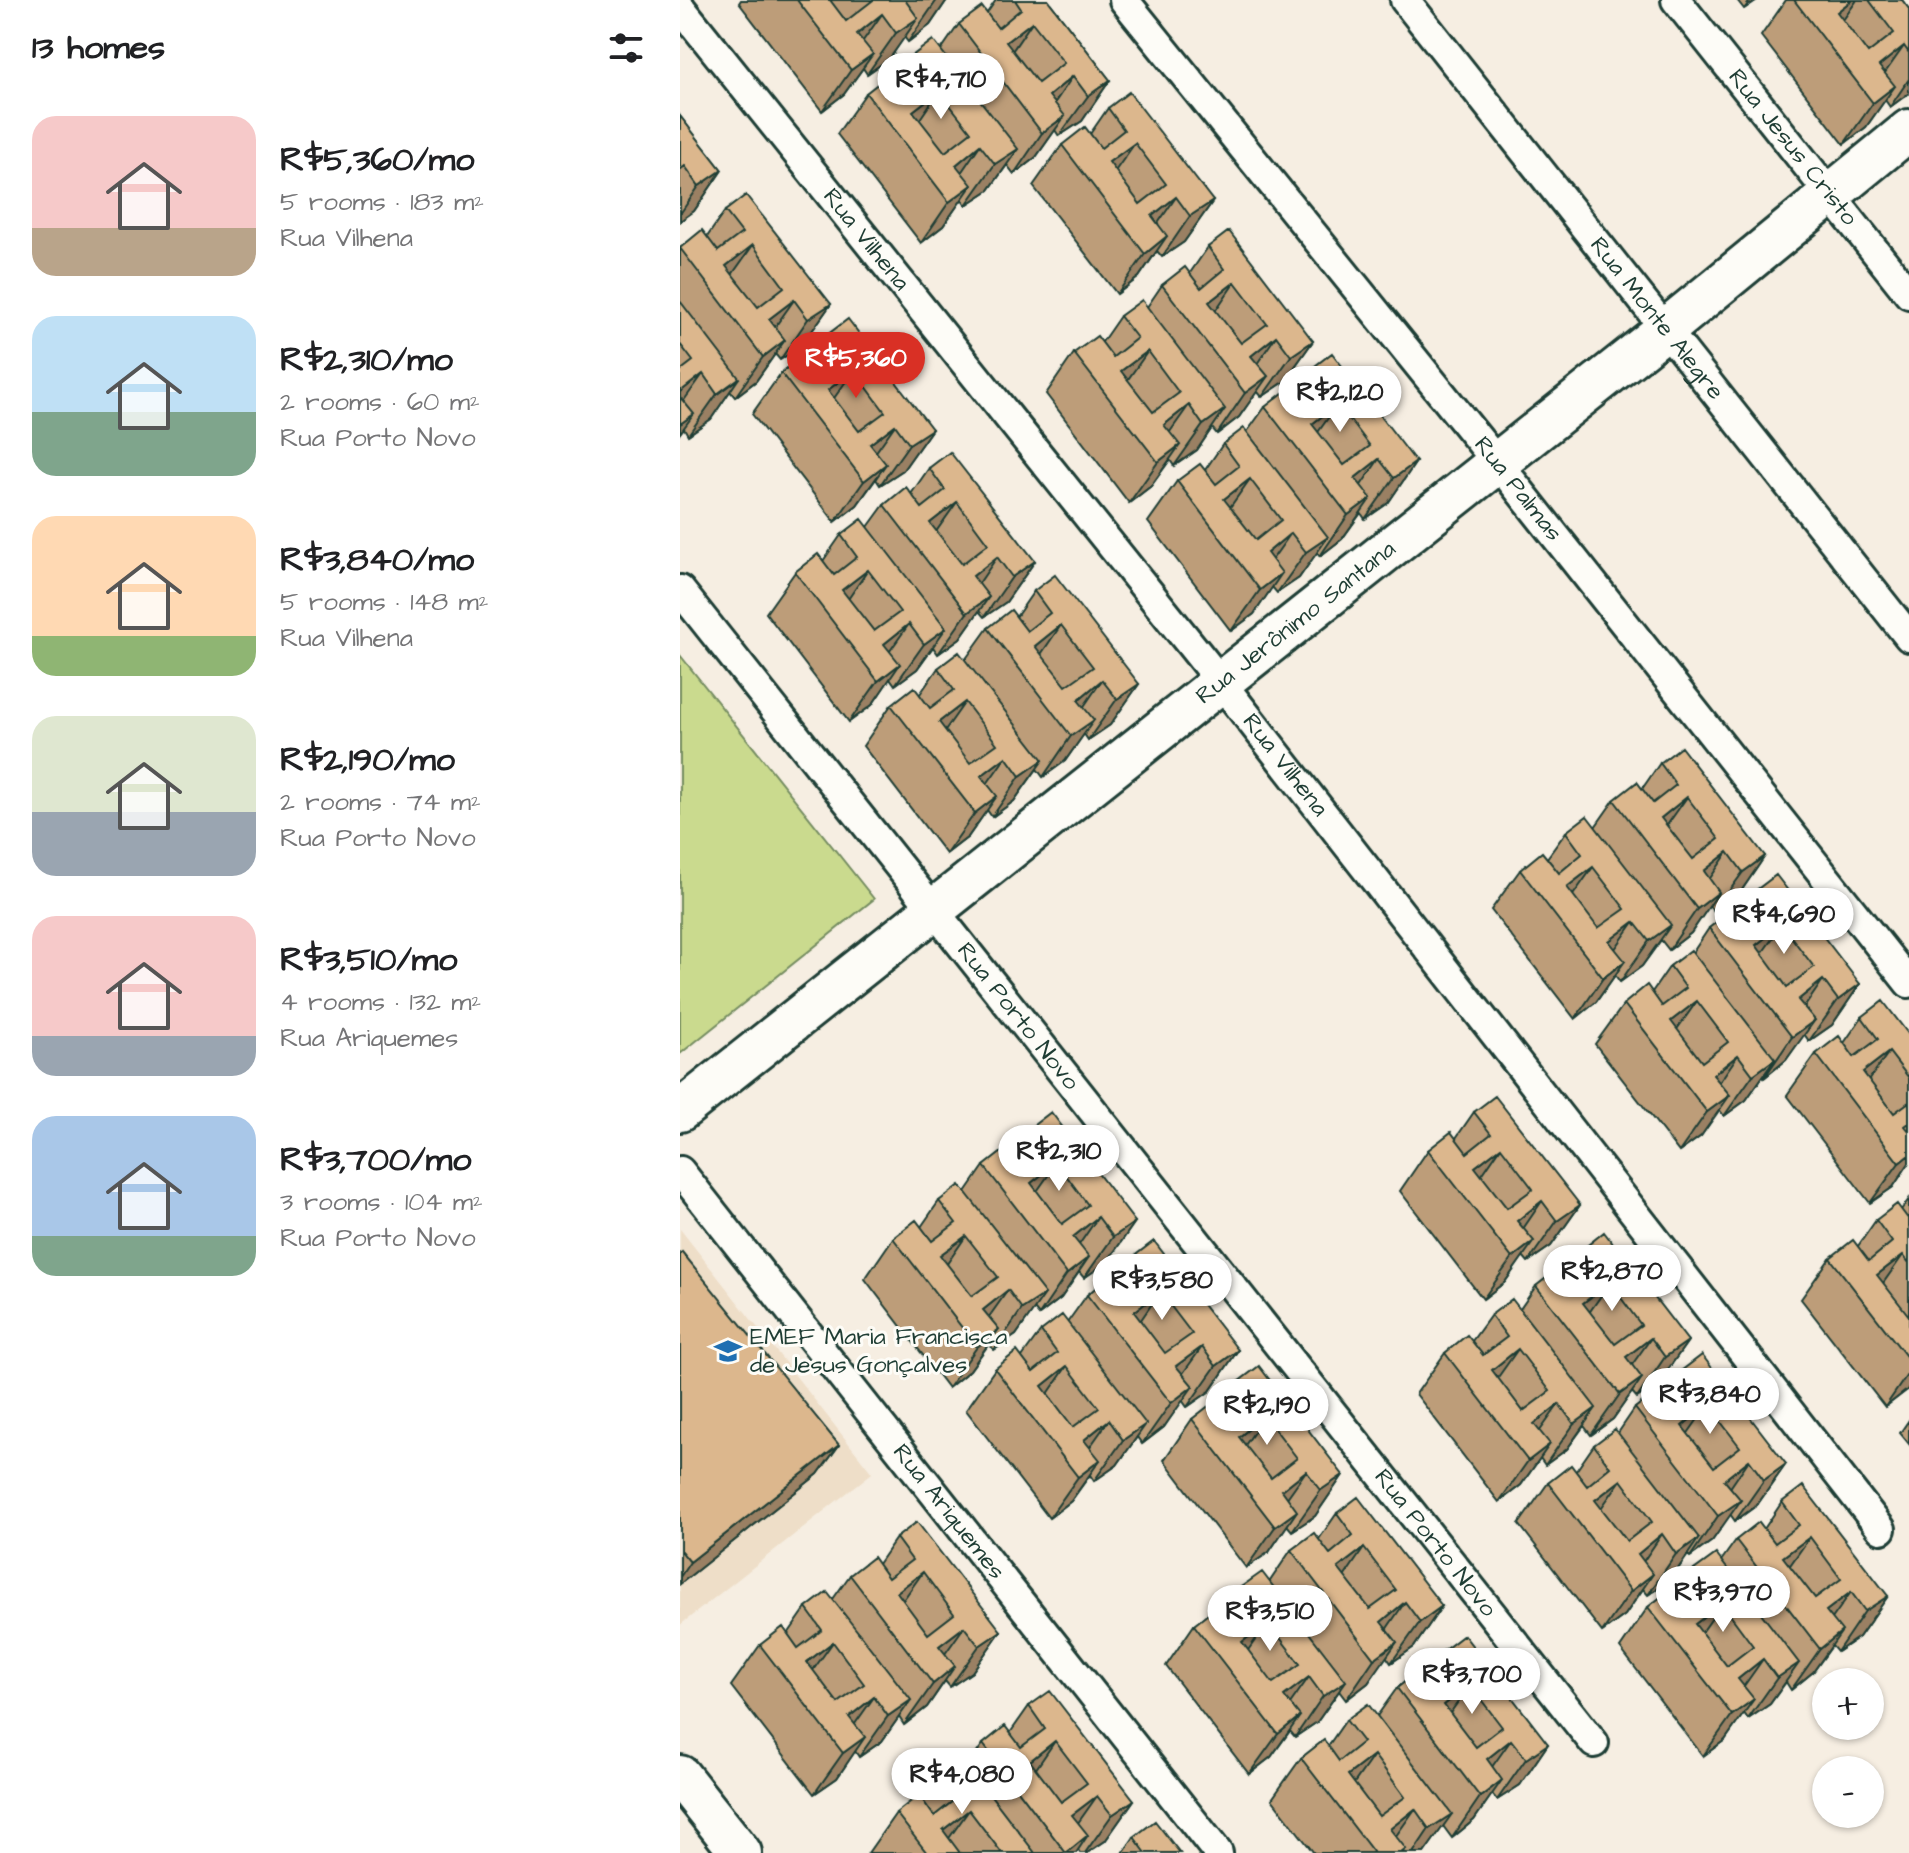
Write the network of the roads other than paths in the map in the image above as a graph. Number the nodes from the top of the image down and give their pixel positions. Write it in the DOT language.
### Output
graph roads {
  1 [pos="1124,0"];
  2 [pos="1405,0"];
  3 [pos="1676,0"];
  4 [pos="680,7"];
  5 [pos="1909,130"];
  6 [pos="1830,194"];
  7 [pos="1909,294"];
  8 [pos="1666,329"];
  9 [pos="1496,461"];
  10 [pos="680,590"];
  11 [pos="1909,637"];
  12 [pos="1219,680"];
  13 [pos="931,910"];
  14 [pos="1909,983"];
  15 [pos="680,1111"];
  16 [pos="680,1171"];
  17 [pos="1881,1529"];
  18 [pos="1594,1743"];
  19 [pos="680,1776"];
  20 [pos="741,1853"];
  21 [pos="1218,1853"];
  1 -- 9 [label="street, Rua Palmas"];
  2 -- 8 [label="street, Rua Monte Alegre"];
  3 -- 6 [label="street, Rua Jesus Cristo"];
  4 -- 12 [label="street, Rua Vilhena"];
  5 -- 6 [label="street, Rua Jerônimo Santana"];
  6 -- 7 [label="street, Rua Jesus Cristo"];
  6 -- 8 [label="street, Rua Jerônimo Santana"];
  8 -- 9 [label="street, Rua Jerônimo Santana"];
  8 -- 11 [label="street, Rua Monte Alegre"];
  9 -- 12 [label="street, Rua Jerônimo Santana"];
  9 -- 14 [label="street, Rua Palmas"];
  10 -- 13 [label="street, Rua Porto Novo"];
  12 -- 13 [label="street, Rua Jerônimo Santana"];
  12 -- 17 [label="street, Rua Vilhena"];
  13 -- 15 [label="street, Rua Jerônimo Santana"];
  13 -- 18 [label="street, Rua Porto Novo"];
  16 -- 21 [label="street, Rua Ariquemes"];
  19 -- 20 [label="street"];
}
